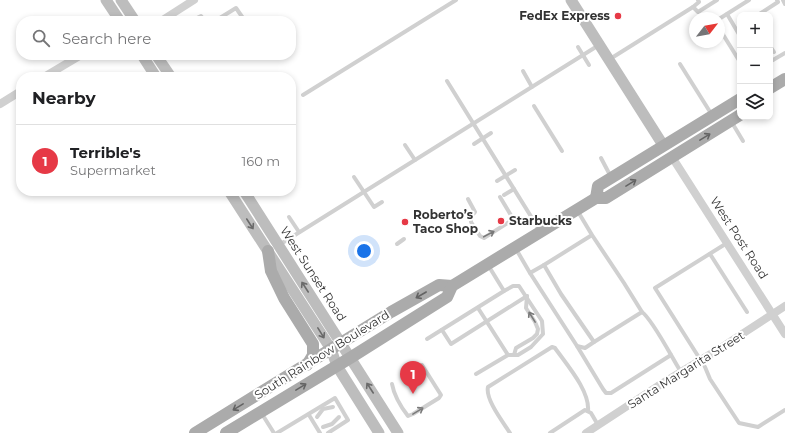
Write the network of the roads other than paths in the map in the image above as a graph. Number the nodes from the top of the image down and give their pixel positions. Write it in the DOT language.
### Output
graph roads {
  1 [pos="106,0"];
  2 [pos="121,0"];
  3 [pos="194,0"];
  4 [pos="456,0"];
  5 [pos="571,0"];
  6 [pos="698,0"];
  7 [pos="717,0"];
  8 [pos="749,0"];
  9 [pos="780,0"];
  10 [pos="785,4"];
  11 [pos="693,7"];
  12 [pos="762,12"];
  13 [pos="727,14"];
  14 [pos="117,16"];
  15 [pos="132,16"];
  16 [pos="169,16"];
  17 [pos="223,16"];
  18 [pos="242,16"];
  19 [pos="736,29"];
  20 [pos="725,38"];
  21 [pos="599,45"];
  22 [pos="578,48"];
  23 [pos="771,48"];
  24 [pos="774,52"];
  25 [pos="785,52"];
  26 [pos="583,55"];
  27 [pos="737,57"];
  28 [pos="73,60"];
  29 [pos="145,60"];
  30 [pos="159,60"];
  31 [pos="609,60"];
  32 [pos="773,60"];
  33 [pos="680,64"];
  34 [pos="589,65"];
  35 [pos="523,71"];
  36 [pos="52,72"];
  37 [pos="153,72"];
  38 [pos="168,72"];
  39 [pos="785,79"];
  40 [pos="447,81"];
  41 [pos="532,86"];
  42 [pos="773,86"];
  43 [pos="16,94"];
  44 [pos="303,95"];
  45 [pos="737,101"];
  46 [pos="0,104"];
  47 [pos="534,106"];
  48 [pos="712,116"];
  49 [pos="735,118"];
  50 [pos="474,123"];
  51 [pos="492,133"];
  52 [pos="682,133"];
  53 [pos="482,138"];
  54 [pos="743,141"];
  55 [pos="474,144"];
  56 [pos="405,145"];
  57 [pos="663,145"];
  58 [pos="562,151"];
  59 [pos="672,157"];
  60 [pos="601,158"];
  61 [pos="415,160"];
  62 [pos="653,169"];
  63 [pos="515,170"];
  64 [pos="506,176"];
  65 [pos="354,177"];
  66 [pos="611,177"];
  67 [pos="497,181"];
  68 [pos="514,189"];
  69 [pos="364,192"];
  70 [pos="233,196"];
  71 [pos="247,196"];
  72 [pos="596,198"];
  73 [pos="468,200"];
  74 [pos="382,202"];
  75 [pos="577,210"];
  76 [pos="289,217"];
  77 [pos="299,232"];
  78 [pos="540,232"];
  79 [pos="592,235"];
  80 [pos="404,239"];
  81 [pos="727,243"];
  82 [pos="397,244"];
  83 [pos="515,247"];
  84 [pos="273,248"];
  85 [pos="710,254"];
  86 [pos="488,264"];
  87 [pos="544,264"];
  88 [pos="530,273"];
  89 [pos="452,286"];
  90 [pos="504,291"];
  91 [pos="527,296"];
  92 [pos="785,306"];
  93 [pos="478,308"];
  94 [pos="642,312"];
  95 [pos="747,312"];
  96 [pos="773,314"];
  97 [pos="486,321"];
  98 [pos="442,330"];
  99 [pos="785,334"];
  100 [pos="428,339"];
  101 [pos="594,342"];
  102 [pos="336,346"];
  103 [pos="577,346"];
  104 [pos="508,355"];
  105 [pos="514,355"];
  106 [pos="671,355"];
  107 [pos="350,358"];
  108 [pos="701,360"];
  109 [pos="307,365"];
  110 [pos="422,365"];
  111 [pos="337,366"];
  112 [pos="681,372"];
  113 [pos="476,374"];
  114 [pos="392,384"];
  115 [pos="333,407"];
  116 [pos="323,409"];
  117 [pos="785,410"];
  118 [pos="588,411"];
  119 [pos="261,412"];
  120 [pos="309,415"];
  121 [pos="317,417"];
  122 [pos="339,417"];
  123 [pos="333,425"];
  124 [pos="598,425"];
  125 [pos="323,427"];
  126 [pos="195,433"];
  127 [pos="226,433"];
  128 [pos="277,433"];
  129 [pos="320,433"];
  130 [pos="328,433"];
  131 [pos="379,433"];
  132 [pos="398,433"];
  133 [pos="510,433"];
  134 [pos="550,433"];
  135 [pos="586,433"];
  1 -- 14 [label="main road"];
  2 -- 15 [label="main road"];
  3 -- 16 [label="street"];
  4 -- 44 [label="lane"];
  5 -- 21 [label="main road"];
  6 -- 11 [label="lane"];
  7 -- 11 [label="lane"];
  8 -- 13 [label="lane"];
  9 -- 10 [label="lane"];
  9 -- 12 [label="lane"];
  11 -- 31 [label="lane"];
  13 -- 19 [label="lane"];
  17 -- 18 [label="lane"];
  20 -- 27 [label="lane"];
  21 -- 26 [label="lane"];
  21 -- 31 [label="main road"];
  22 -- 26 [label="lane"];
  23 -- 24 [label="lane"];
  25 -- 32 [label="lane"];
  26 -- 34 [label="lane"];
  26 -- 41 [label="lane"];
  28 -- 36 [label="street"];
  29 -- 37 [label="main road"];
  30 -- 38 [label="main road"];
  31 -- 57 [label="main road"];
  33 -- 48 [label="lane"];
  35 -- 41 [label="lane"];
  39 -- 42 [label="main road"];
  40 -- 50 [label="lane"];
  41 -- 50 [label="lane"];
  43 -- 46 [label="street"];
  45 -- 48 [label="main road"];
  47 -- 58 [label="lane"];
  48 -- 52 [label="main road"];
  49 -- 54 [label="lane"];
  59 -- 49 [label="main road, South Rainbow Boulevard, one-way"];
  50 -- 53 [label="lane"];
  50 -- 61 [label="lane"];
  51 -- 53 [label="lane"];
  52 -- 57 [label="main road"];
  52 -- 59 [label="main road"];
  53 -- 55 [label="lane"];
  53 -- 64 [label="lane"];
  56 -- 61 [label="lane"];
  57 -- 62 [label="main road"];
  57 -- 66 [label="main road"];
  59 -- 62 [label="main road, South Rainbow Boulevard"];
  59 -- 81 [label="street, West Post Road"];
  60 -- 66 [label="lane"];
  61 -- 69 [label="lane"];
  72 -- 62 [label="main road, South Rainbow Boulevard, one-way"];
  63 -- 64 [label="lane"];
  64 -- 67 [label="lane"];
  64 -- 68 [label="lane"];
  65 -- 69 [label="lane"];
  66 -- 72 [label="main road"];
  73 -- 68 [label="lane, one-way"];
  68 -- 78 [label="lane"];
  69 -- 74 [label="lane"];
  69 -- 77 [label="lane"];
  70 -- 84 [label="main road, West Sunset Road, one-way"];
  71 -- 84 [label="main road, West Sunset Road"];
  72 -- 75 [label="main road, South Rainbow Boulevard"];
  75 -- 78 [label="main road, South Rainbow Boulevard"];
  75 -- 79 [label="lane"];
  76 -- 77 [label="lane"];
  77 -- 84 [label="lane"];
  78 -- 83 [label="main road, South Rainbow Boulevard"];
  79 -- 87 [label="lane"];
  79 -- 94 [label="lane"];
  80 -- 82 [label="lane"];
  81 -- 85 [label="lane"];
  81 -- 96 [label="street, West Post Road"];
  83 -- 86 [label="main road, South Rainbow Boulevard"];
  83 -- 88 [label="lane"];
  84 -- 102 [label="main road, West Sunset Road"];
  84 -- 109 [label="main road"];
  85 -- 95 [label="lane"];
  85 -- 108 [label="lane"];
  86 -- 89 [label="main road, South Rainbow Boulevard"];
  86 -- 90 [label="lane"];
  87 -- 88 [label="lane"];
  87 -- 101 [label="lane"];
  88 -- 103 [label="lane"];
  89 -- 102 [label="main road, South Rainbow Boulevard, one-way"];
  89 -- 107 [label="main road, South Rainbow Boulevard"];
  90 -- 91 [label="lane"];
  90 -- 93 [label="lane"];
  91 -- 97 [label="lane"];
  105 -- 91 [label="lane, one-way"];
  91 -- 105 [label="lane"];
  92 -- 96 [label="street, Santa Margarita Street"];
  93 -- 97 [label="lane"];
  93 -- 98 [label="lane"];
  94 -- 101 [label="lane"];
  94 -- 106 [label="lane"];
  96 -- 99 [label="street, West Post Road"];
  96 -- 108 [label="street, Santa Margarita Street"];
  97 -- 98 [label="lane"];
  97 -- 104 [label="lane"];
  98 -- 100 [label="lane"];
  101 -- 103 [label="lane"];
  102 -- 107 [label="main road, West Sunset Road"];
  102 -- 109 [label="main road, South Rainbow Boulevard"];
  102 -- 111 [label="main road, West Sunset Road"];
  103 -- 106 [label="lane"];
  104 -- 105 [label="lane"];
  104 -- 113 [label="lane"];
  106 -- 112 [label="lane"];
  107 -- 111 [label="main road, South Rainbow Boulevard"];
  132 -- 107 [label="main road, West Sunset Road, one-way"];
  108 -- 112 [label="street, Santa Margarita Street"];
  108 -- 117 [label="lane"];
  109 -- 126 [label="main road, South Rainbow Boulevard, one-way"];
  114 -- 110 [label="lane, one-way"];
  119 -- 111 [label="main road, South Rainbow Boulevard, one-way"];
  111 -- 131 [label="main road, West Sunset Road"];
  112 -- 124 [label="street, Santa Margarita Street"];
  115 -- 116 [label="lane"];
  116 -- 120 [label="lane"];
  116 -- 121 [label="lane"];
  116 -- 123 [label="lane"];
  118 -- 124 [label="lane"];
  118 -- 133 [label="lane"];
  118 -- 134 [label="lane"];
  119 -- 127 [label="main road, South Rainbow Boulevard"];
  119 -- 128 [label="lane"];
  120 -- 128 [label="lane"];
  120 -- 129 [label="lane"];
  122 -- 123 [label="lane"];
  123 -- 125 [label="lane"];
  123 -- 130 [label="lane"];
  124 -- 135 [label="street, Santa Margarita Street"];
}
